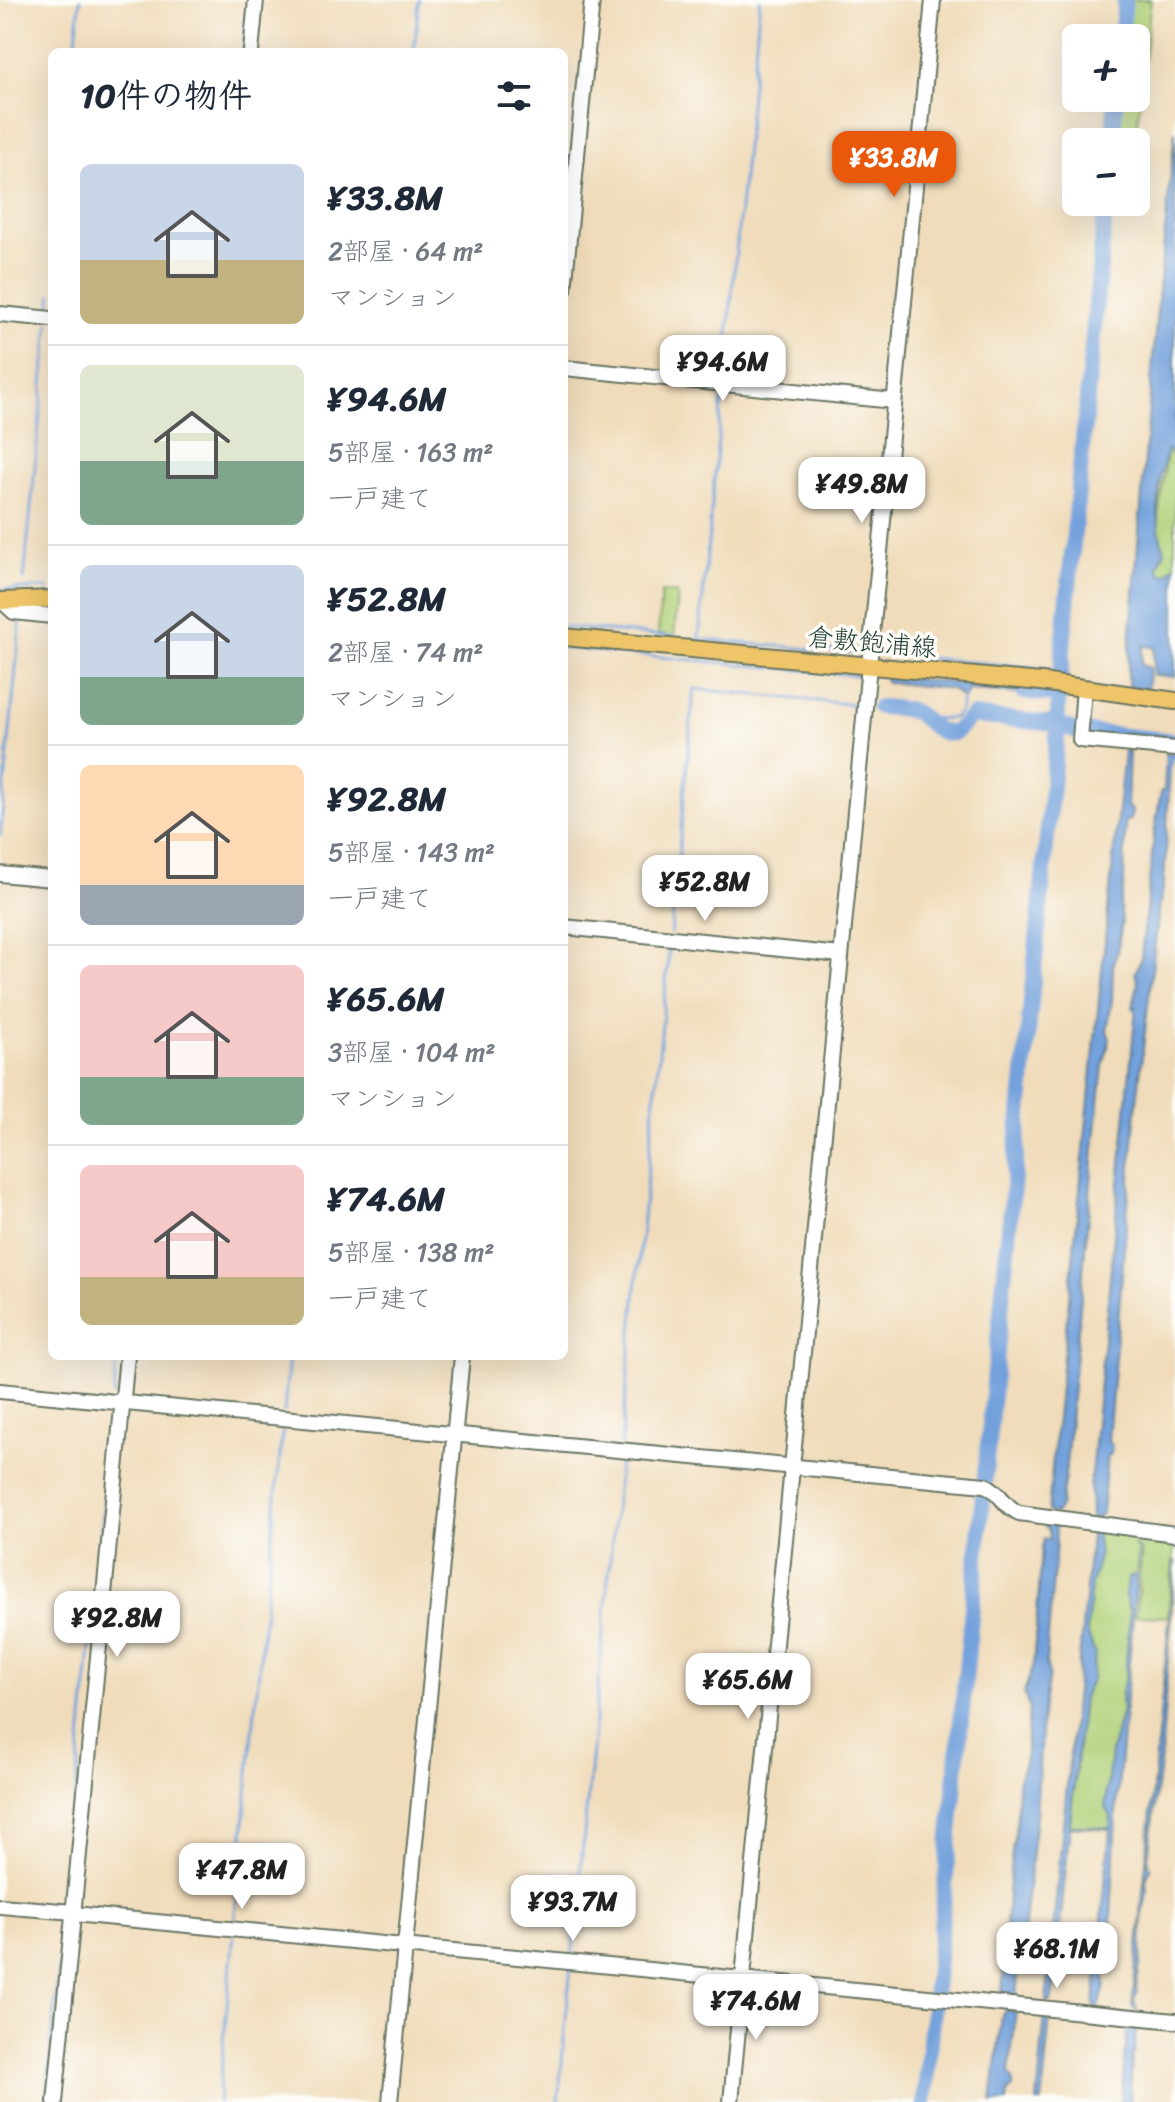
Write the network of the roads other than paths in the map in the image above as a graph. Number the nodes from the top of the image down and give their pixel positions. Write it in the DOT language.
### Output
graph roads {
  1 [pos="256,0"];
  2 [pos="592,0"];
  3 [pos="933,0"];
  4 [pos="251,48"];
  5 [pos="568,249"];
  6 [pos="0,314"];
  7 [pos="48,319"];
  8 [pos="568,368"];
  9 [pos="890,400"];
  10 [pos="48,599"];
  11 [pos="1,601"];
  12 [pos="48,616"];
  13 [pos="568,637"];
  14 [pos="870,665"];
  15 [pos="1084,688"];
  16 [pos="1175,701"];
  17 [pos="1175,749"];
  18 [pos="0,874"];
  19 [pos="48,879"];
  20 [pos="568,927"];
  21 [pos="841,955"];
  22 [pos="127,1360"];
  23 [pos="462,1360"];
  24 [pos="0,1391"];
  25 [pos="123,1402"];
  26 [pos="455,1434"];
  27 [pos="789,1467"];
  28 [pos="1175,1534"];
  29 [pos="0,1906"];
  30 [pos="69,1912"];
  31 [pos="407,1946"];
  32 [pos="741,1978"];
  33 [pos="1175,2021"];
  34 [pos="55,2102"];
  35 [pos="390,2102"];
  36 [pos="731,2102"];
  1 -- 4 [label="street"];
  2 -- 5 [label="street"];
  3 -- 9 [label="street"];
  6 -- 7 [label="street"];
  8 -- 9 [label="street"];
  9 -- 14 [label="street"];
  10 -- 11 [label="main road"];
  11 -- 12 [label="street"];
  13 -- 14 [label="main road, 倉敷飽浦線"];
  14 -- 15 [label="main road, 倉敷飽浦線"];
  14 -- 21 [label="street"];
  15 -- 16 [label="main road, 倉敷飽浦線"];
  15 -- 17 [label="street"];
  18 -- 19 [label="street"];
  20 -- 21 [label="street"];
  21 -- 27 [label="street"];
  22 -- 25 [label="street"];
  23 -- 26 [label="street"];
  24 -- 25 [label="street"];
  25 -- 26 [label="street"];
  25 -- 30 [label="street"];
  26 -- 27 [label="street"];
  26 -- 31 [label="street"];
  27 -- 28 [label="street"];
  27 -- 32 [label="street"];
  29 -- 30 [label="street"];
  30 -- 31 [label="street"];
  30 -- 34 [label="street"];
  31 -- 32 [label="street"];
  31 -- 35 [label="street"];
  32 -- 33 [label="street"];
  32 -- 36 [label="street"];
}
